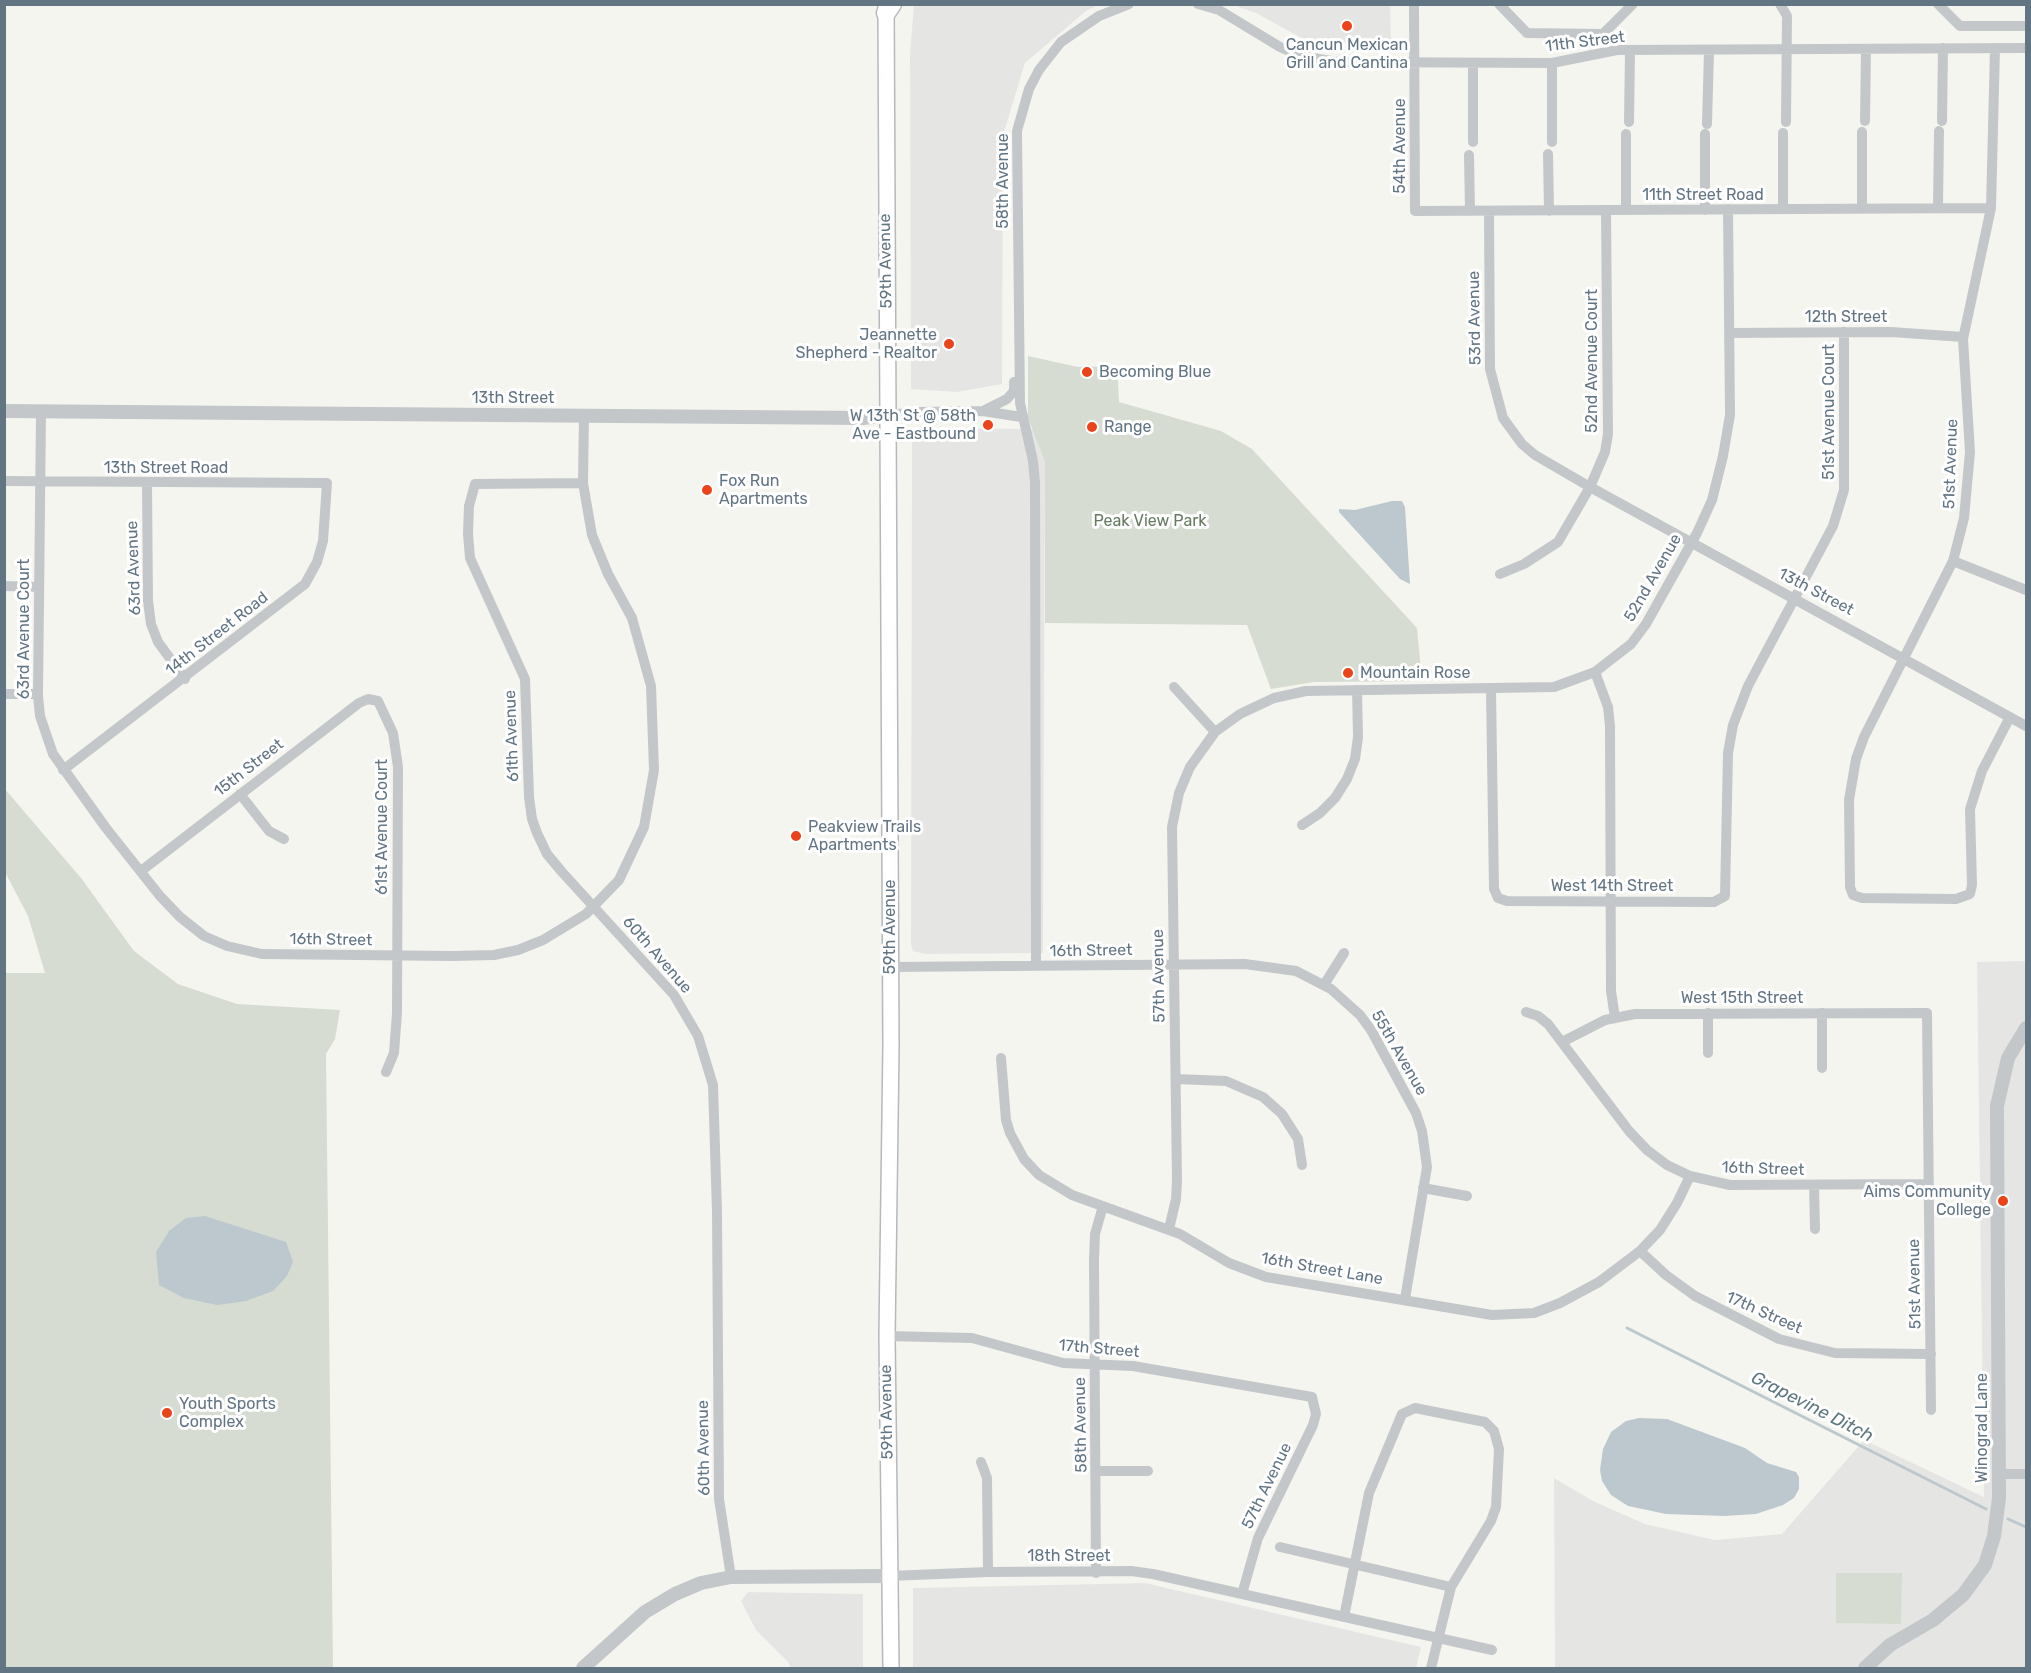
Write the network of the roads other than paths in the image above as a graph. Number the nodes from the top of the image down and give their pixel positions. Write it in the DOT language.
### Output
graph roads {
  1 [pos="1129,4"];
  2 [pos="1198,4"];
  3 [pos="1499,4"];
  4 [pos="1633,4"];
  5 [pos="1780,4"];
  6 [pos="1938,4"];
  7 [pos="1414,6"];
  8 [pos="888,7"];
  9 [pos="2002,26"];
  10 [pos="2026,26"];
  11 [pos="1603,34"];
  12 [pos="1943,48"];
  13 [pos="1998,48"];
  14 [pos="2026,48"];
  15 [pos="1787,49"];
  16 [pos="1866,49"];
  17 [pos="1630,50"];
  18 [pos="1709,50"];
  19 [pos="1603,51"];
  20 [pos="1415,63"];
  21 [pos="1552,63"];
  22 [pos="1473,64"];
  23 [pos="1629,122"];
  24 [pos="1626,134"];
  25 [pos="1473,142"];
  26 [pos="1552,142"];
  27 [pos="1548,154"];
  28 [pos="1469,155"];
  29 [pos="1862,208"];
  30 [pos="1938,208"];
  31 [pos="1991,208"];
  32 [pos="1783,209"];
  33 [pos="1626,210"];
  34 [pos="1705,210"];
  35 [pos="1728,210"];
  36 [pos="1549,211"];
  37 [pos="1606,211"];
  38 [pos="1415,212"];
  39 [pos="1470,212"];
  40 [pos="1489,212"];
  41 [pos="1844,332"];
  42 [pos="1729,333"];
  43 [pos="1964,337"];
  44 [pos="1018,350"];
  45 [pos="4,411"];
  46 [pos="41,411"];
  47 [pos="983,411"];
  48 [pos="584,415"];
  49 [pos="888,415"];
  50 [pos="1021,417"];
  51 [pos="4,481"];
  52 [pos="40,481"];
  53 [pos="147,483"];
  54 [pos="327,483"];
  55 [pos="583,483"];
  56 [pos="1590,487"];
  57 [pos="1692,542"];
  58 [pos="1953,561"];
  59 [pos="1500,574"];
  60 [pos="4,586"];
  61 [pos="39,587"];
  62 [pos="2026,590"];
  63 [pos="1796,600"];
  64 [pos="1905,658"];
  65 [pos="1595,672"];
  66 [pos="185,679"];
  67 [pos="1174,687"];
  68 [pos="1357,690"];
  69 [pos="1491,690"];
  70 [pos="4,694"];
  71 [pos="38,694"];
  72 [pos="378,701"];
  73 [pos="2010,717"];
  74 [pos="2026,726"];
  75 [pos="1215,732"];
  76 [pos="63,770"];
  77 [pos="240,794"];
  78 [pos="1302,825"];
  79 [pos="106,828"];
  80 [pos="284,839"];
  81 [pos="141,871"];
  82 [pos="1725,896"];
  83 [pos="1611,901"];
  84 [pos="595,906"];
  85 [pos="1344,953"];
  86 [pos="397,956"];
  87 [pos="1173,965"];
  88 [pos="1036,966"];
  89 [pos="890,967"];
  90 [pos="1324,985"];
  91 [pos="1526,1012"];
  92 [pos="1708,1013"];
  93 [pos="1822,1013"];
  94 [pos="1927,1013"];
  95 [pos="1615,1017"];
  96 [pos="2026,1028"];
  97 [pos="1562,1042"];
  98 [pos="1708,1053"];
  99 [pos="1000,1058"];
  100 [pos="1822,1068"];
  101 [pos="386,1072"];
  102 [pos="1176,1079"];
  103 [pos="1302,1165"];
  104 [pos="1690,1176"];
  105 [pos="1929,1184"];
  106 [pos="1814,1185"];
  107 [pos="1424,1188"];
  108 [pos="1467,1196"];
  109 [pos="1103,1206"];
  110 [pos="1168,1229"];
  111 [pos="1815,1229"];
  112 [pos="1640,1251"];
  113 [pos="1404,1299"];
  114 [pos="886,1336"];
  115 [pos="1931,1354"];
  116 [pos="1095,1365"];
  117 [pos="1309,1396"];
  118 [pos="1931,1410"];
  119 [pos="981,1462"];
  120 [pos="1096,1471"];
  121 [pos="1148,1471"];
  122 [pos="1998,1474"];
  123 [pos="2026,1474"];
  124 [pos="1280,1547"];
  125 [pos="1355,1564"];
  126 [pos="988,1572"];
  127 [pos="1096,1573"];
  128 [pos="889,1576"];
  129 [pos="731,1577"];
  130 [pos="1451,1587"];
  131 [pos="1242,1593"];
  132 [pos="1344,1617"];
  133 [pos="1438,1638"];
  134 [pos="1492,1650"];
  135 [pos="583,1668"];
  136 [pos="891,1668"];
  137 [pos="1431,1668"];
  138 [pos="1865,1668"];
  1 -- 44 [label="street, 58th Avenue"];
  2 -- 20 [label="street, 11th Street"];
  3 -- 11 [label="street"];
  4 -- 11 [label="street"];
  5 -- 15 [label="street"];
  6 -- 9 [label="street"];
  7 -- 20 [label="street, 54th Avenue"];
  8 -- 49 [label="main road, 59th Avenue"];
  9 -- 10 [label="street"];
  9 -- 13 [label="street, 51st Avenue"];
  11 -- 19 [label="street"];
  12 -- 13 [label="street, 11th Street"];
  12 -- 16 [label="street, 11th Street"];
  12 -- 30 [label="street"];
  13 -- 14 [label="street, 11th Street"];
  13 -- 31 [label="street, 51st Avenue"];
  15 -- 16 [label="street, 11th Street"];
  15 -- 18 [label="street, 11th Street"];
  15 -- 32 [label="street"];
  16 -- 29 [label="street"];
  17 -- 18 [label="street, 11th Street"];
  17 -- 19 [label="street, 11th Street"];
  17 -- 23 [label="street"];
  18 -- 34 [label="street"];
  19 -- 21 [label="street, 11th Street"];
  20 -- 22 [label="street, 11th Street"];
  20 -- 38 [label="street, 54th Avenue"];
  21 -- 22 [label="street, 11th Street"];
  21 -- 26 [label="street"];
  22 -- 25 [label="street"];
  24 -- 33 [label="street"];
  27 -- 36 [label="street"];
  28 -- 39 [label="street"];
  29 -- 30 [label="street, 11th Street Road"];
  29 -- 32 [label="street, 11th Street Road"];
  30 -- 31 [label="street, 11th Street Road"];
  31 -- 43 [label="street, 51st Avenue"];
  32 -- 35 [label="street, 11th Street Road"];
  33 -- 34 [label="street, 11th Street Road"];
  33 -- 37 [label="street, 11th Street Road"];
  34 -- 35 [label="street, 11th Street Road"];
  35 -- 42 [label="street, 52nd Avenue"];
  36 -- 37 [label="street, 11th Street Road"];
  36 -- 40 [label="street, 11th Street Road"];
  37 -- 56 [label="street, 52nd Avenue Court"];
  38 -- 39 [label="street, 11th Street Road"];
  39 -- 40 [label="street, 11th Street Road"];
  40 -- 56 [label="street, 53rd Avenue"];
  41 -- 42 [label="street, 12th Street"];
  41 -- 43 [label="street, 12th Street"];
  41 -- 63 [label="street, 51st Avenue Court"];
  42 -- 57 [label="street, 52nd Avenue"];
  43 -- 58 [label="street, 51st Avenue"];
  44 -- 47 [label="street, 58th Avenue"];
  44 -- 50 [label="street, 58th Avenue"];
  45 -- 46 [label="street, 13th Street"];
  46 -- 48 [label="street, 13th Street"];
  46 -- 52 [label="street, 63rd Avenue Court"];
  47 -- 49 [label="street, 13th Street"];
  47 -- 50 [label="street, 13th Street"];
  48 -- 49 [label="street, 13th Street"];
  48 -- 55 [label="street"];
  49 -- 89 [label="main road, 59th Avenue"];
  50 -- 88 [label="street, 58th Avenue"];
  51 -- 52 [label="street, 13th Street Road"];
  52 -- 53 [label="street, 13th Street Road"];
  52 -- 61 [label="street, 63rd Avenue Court"];
  53 -- 54 [label="street, 13th Street Road"];
  53 -- 66 [label="street, 63rd Avenue"];
  54 -- 66 [label="street, 14th Street Road"];
  55 -- 84 [label="street"];
  55 -- 84 [label="street, 61th Avenue"];
  56 -- 57 [label="street, 13th Street"];
  56 -- 59 [label="street, 52nd Avenue Court"];
  57 -- 63 [label="street, 13th Street"];
  57 -- 65 [label="street, 52nd Avenue"];
  58 -- 62 [label="street"];
  58 -- 64 [label="street, 51st Avenue"];
  60 -- 61 [label="street"];
  61 -- 71 [label="street, 63rd Avenue Court"];
  63 -- 64 [label="street, 13th Street"];
  63 -- 82 [label="street, 51st Avenue Court"];
  64 -- 73 [label="street, 13th Street"];
  64 -- 73 [label="street, 51st Avenue"];
  65 -- 69 [label="street, 52nd Avenue"];
  65 -- 83 [label="street"];
  66 -- 76 [label="street, 14th Street Road"];
  67 -- 75 [label="street"];
  68 -- 69 [label="street, 52nd Avenue"];
  68 -- 75 [label="street, 57th Avenue"];
  68 -- 78 [label="street"];
  69 -- 83 [label="street, West 14th Street"];
  70 -- 71 [label="street"];
  71 -- 76 [label="street, 63rd Avenue Court"];
  72 -- 77 [label="street, 15th Street"];
  72 -- 86 [label="street, 61st Avenue Court"];
  73 -- 74 [label="street, 13th Street"];
  75 -- 87 [label="street, 57th Avenue"];
  76 -- 79 [label="street, 63rd Avenue Court"];
  77 -- 80 [label="street"];
  77 -- 81 [label="street, 15th Street"];
  79 -- 81 [label="street, 16th Street"];
  81 -- 86 [label="street, 16th Street"];
  82 -- 83 [label="street, West 14th Street"];
  83 -- 95 [label="street"];
  84 -- 86 [label="street, 16th Street"];
  84 -- 129 [label="street, 60th Avenue"];
  85 -- 90 [label="street"];
  86 -- 101 [label="street, 61st Avenue Court"];
  87 -- 88 [label="street, 16th Street"];
  87 -- 90 [label="street, 16th Street"];
  87 -- 102 [label="street, 57th Avenue"];
  88 -- 89 [label="street, 16th Street"];
  89 -- 114 [label="main road, 59th Avenue"];
  90 -- 107 [label="street, 55th Avenue"];
  91 -- 97 [label="street, 16th Street"];
  92 -- 93 [label="street, West 15th Street"];
  92 -- 95 [label="street, West 15th Street"];
  92 -- 98 [label="street"];
  93 -- 94 [label="street, West 15th Street"];
  93 -- 100 [label="street"];
  94 -- 105 [label="street, 51st Avenue"];
  95 -- 97 [label="street, West 15th Street"];
  96 -- 122 [label="street, Winograd Lane"];
  97 -- 104 [label="street, 16th Street"];
  99 -- 109 [label="street, 16th Street Lane"];
  102 -- 103 [label="street"];
  102 -- 110 [label="street, 57th Avenue"];
  104 -- 106 [label="street, 16th Street"];
  104 -- 112 [label="street, 16th Street Lane"];
  105 -- 106 [label="street, 16th Street"];
  105 -- 115 [label="street, 51st Avenue"];
  106 -- 111 [label="street"];
  107 -- 108 [label="street"];
  107 -- 113 [label="street, 55th Avenue"];
  109 -- 110 [label="street, 16th Street Lane"];
  109 -- 116 [label="street, 58th Avenue"];
  110 -- 113 [label="street, 16th Street Lane"];
  112 -- 113 [label="street, 16th Street Lane"];
  112 -- 115 [label="street, 17th Street"];
  114 -- 116 [label="street, 17th Street"];
  114 -- 128 [label="main road, 59th Avenue"];
  115 -- 118 [label="street, 51st Avenue"];
  116 -- 117 [label="street, 17th Street"];
  116 -- 120 [label="street, 58th Avenue"];
  117 -- 131 [label="street, 57th Avenue"];
  119 -- 126 [label="street"];
  120 -- 121 [label="street"];
  120 -- 127 [label="street, 58th Avenue"];
  122 -- 123 [label="street"];
  122 -- 138 [label="street, Winograd Lane"];
  124 -- 125 [label="street"];
  125 -- 130 [label="street"];
  125 -- 130 [label="street"];
  125 -- 132 [label="street"];
  126 -- 127 [label="street, 18th Street"];
  126 -- 128 [label="street, 18th Street"];
  127 -- 131 [label="street, 18th Street"];
  128 -- 129 [label="street, 18th Street"];
  128 -- 136 [label="main road, 59th Avenue"];
  129 -- 135 [label="street, 18th Street"];
  130 -- 133 [label="street"];
  131 -- 132 [label="street, 18th Street"];
  132 -- 133 [label="street, 18th Street"];
  133 -- 134 [label="street, 18th Street"];
  133 -- 137 [label="street"];
}
